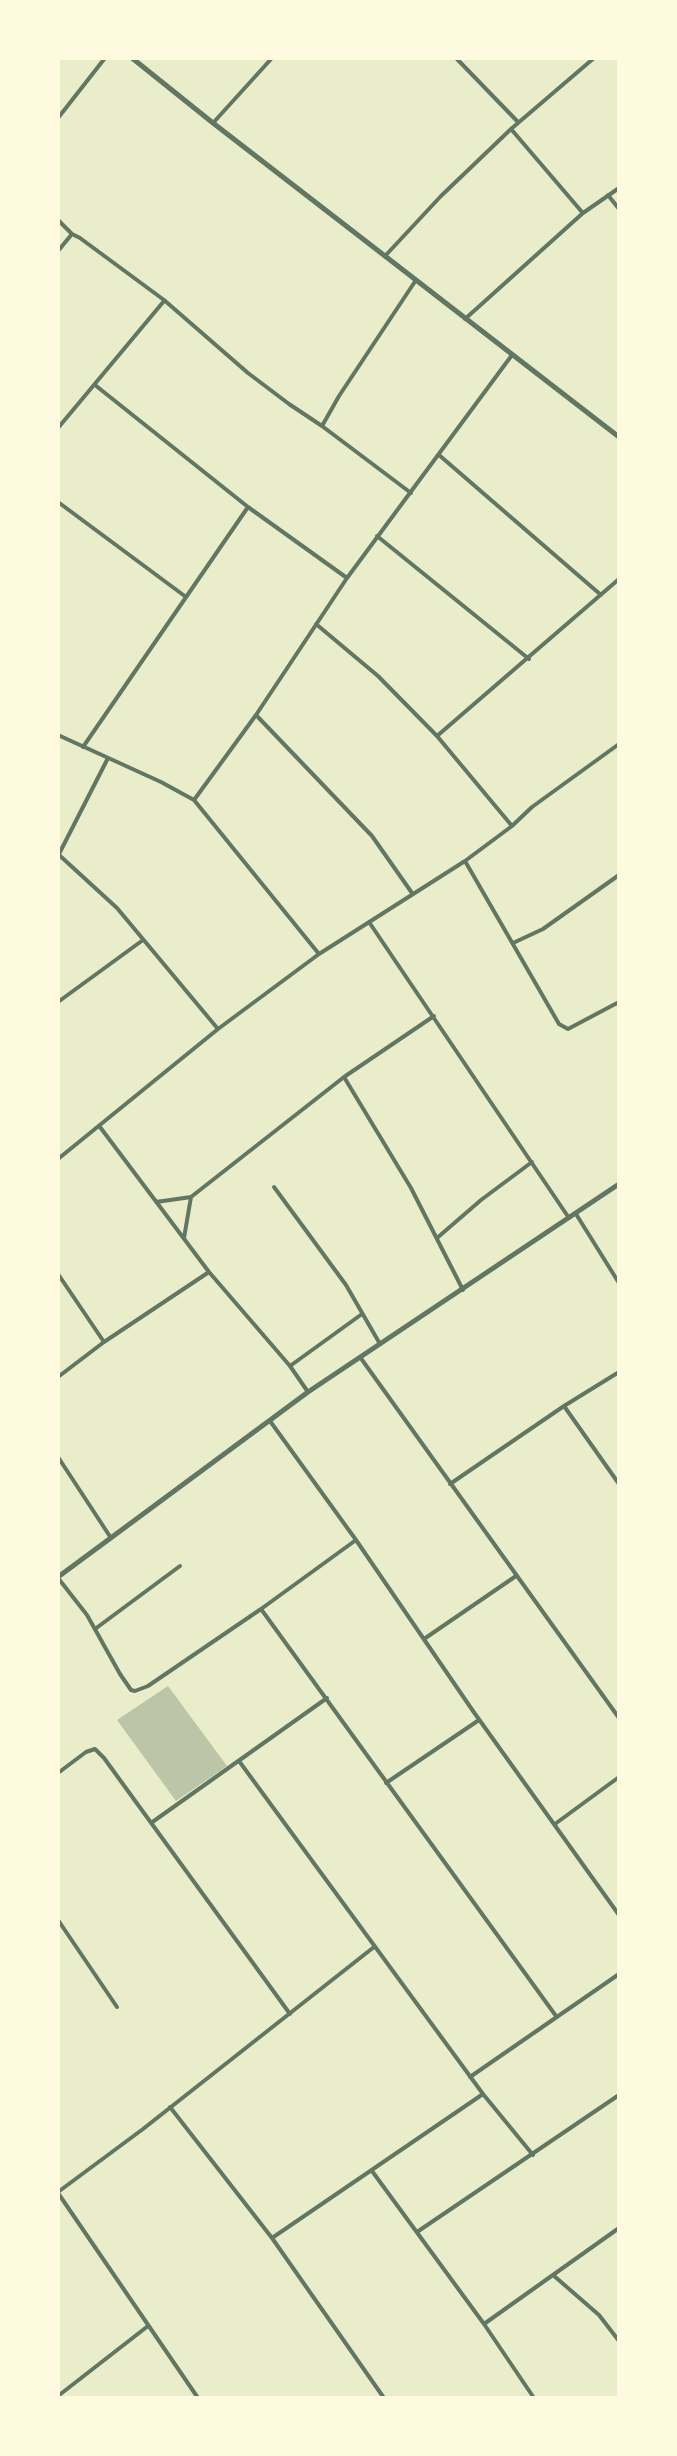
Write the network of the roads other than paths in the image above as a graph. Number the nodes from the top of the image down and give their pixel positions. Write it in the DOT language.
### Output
graph roads {
  1 [pos="105,58"];
  2 [pos="132,58"];
  3 [pos="272,58"];
  4 [pos="456,58"];
  5 [pos="594,58"];
  6 [pos="58,118"];
  7 [pos="518,122"];
  8 [pos="213,123"];
  9 [pos="511,129"];
  10 [pos="619,188"];
  11 [pos="608,195"];
  12 [pos="619,209"];
  13 [pos="583,213"];
  14 [pos="58,220"];
  15 [pos="72,234"];
  16 [pos="58,251"];
  17 [pos="386,255"];
  18 [pos="416,280"];
  19 [pos="164,300"];
  20 [pos="465,319"];
  21 [pos="512,355"];
  22 [pos="95,385"];
  23 [pos="59,425"];
  24 [pos="322,426"];
  25 [pos="619,437"];
  26 [pos="439,455"];
  27 [pos="411,493"];
  28 [pos="58,502"];
  29 [pos="248,507"];
  30 [pos="377,536"];
  31 [pos="347,578"];
  32 [pos="619,579"];
  33 [pos="601,595"];
  34 [pos="186,597"];
  35 [pos="316,624"];
  36 [pos="529,659"];
  37 [pos="256,715"];
  38 [pos="58,735"];
  39 [pos="437,736"];
  40 [pos="619,744"];
  41 [pos="83,747"];
  42 [pos="108,758"];
  43 [pos="194,800"];
  44 [pos="512,826"];
  45 [pos="58,854"];
  46 [pos="465,861"];
  47 [pos="619,875"];
  48 [pos="412,893"];
  49 [pos="369,922"];
  50 [pos="143,940"];
  51 [pos="513,943"];
  52 [pos="319,954"];
  53 [pos="59,999"];
  54 [pos="619,1002"];
  55 [pos="434,1016"];
  56 [pos="218,1029"];
  57 [pos="344,1077"];
  58 [pos="99,1127"];
  59 [pos="58,1159"];
  60 [pos="532,1162"];
  61 [pos="619,1184"];
  62 [pos="274,1187"];
  63 [pos="191,1197"];
  64 [pos="156,1202"];
  65 [pos="576,1214"];
  66 [pos="569,1218"];
  67 [pos="184,1238"];
  68 [pos="437,1238"];
  69 [pos="209,1272"];
  70 [pos="58,1274"];
  71 [pos="619,1283"];
  72 [pos="463,1290"];
  73 [pos="362,1314"];
  74 [pos="104,1342"];
  75 [pos="380,1344"];
  76 [pos="360,1357"];
  77 [pos="290,1366"];
  78 [pos="619,1372"];
  79 [pos="58,1377"];
  80 [pos="308,1392"];
  81 [pos="564,1406"];
  82 [pos="270,1421"];
  83 [pos="58,1457"];
  84 [pos="450,1484"];
  85 [pos="619,1484"];
  86 [pos="111,1538"];
  87 [pos="356,1540"];
  88 [pos="180,1566"];
  89 [pos="516,1576"];
  90 [pos="58,1578"];
  91 [pos="261,1609"];
  92 [pos="95,1629"];
  93 [pos="424,1639"];
  94 [pos="327,1698"];
  95 [pos="619,1718"];
  96 [pos="479,1720"];
  97 [pos="239,1761"];
  98 [pos="58,1773"];
  99 [pos="619,1777"];
  100 [pos="386,1783"];
  101 [pos="151,1823"];
  102 [pos="555,1824"];
  103 [pos="619,1915"];
  104 [pos="58,1920"];
  105 [pos="374,1947"];
  106 [pos="619,1974"];
  107 [pos="117,2007"];
  108 [pos="290,2014"];
  109 [pos="556,2016"];
  110 [pos="470,2077"];
  111 [pos="483,2094"];
  112 [pos="619,2095"];
  113 [pos="170,2107"];
  114 [pos="533,2155"];
  115 [pos="372,2171"];
  116 [pos="58,2192"];
  117 [pos="619,2228"];
  118 [pos="417,2232"];
  119 [pos="272,2238"];
  120 [pos="553,2275"];
  121 [pos="484,2324"];
  122 [pos="148,2326"];
  123 [pos="619,2341"];
  124 [pos="58,2396"];
  125 [pos="198,2398"];
  126 [pos="384,2398"];
  127 [pos="534,2398"];
  1 -- 6 [label="street"];
  2 -- 8 [label="street"];
  3 -- 8 [label="street"];
  4 -- 7 [label="street"];
  5 -- 7 [label="street"];
  7 -- 9 [label="street"];
  8 -- 17 [label="street"];
  9 -- 13 [label="street"];
  9 -- 17 [label="street"];
  10 -- 11 [label="street"];
  11 -- 12 [label="street"];
  11 -- 13 [label="street"];
  13 -- 20 [label="street"];
  14 -- 15 [label="street"];
  15 -- 16 [label="street"];
  15 -- 19 [label="street"];
  17 -- 18 [label="street"];
  18 -- 20 [label="street"];
  18 -- 24 [label="street"];
  19 -- 22 [label="street"];
  19 -- 24 [label="street"];
  20 -- 21 [label="street"];
  21 -- 25 [label="street"];
  21 -- 26 [label="street"];
  22 -- 23 [label="street"];
  22 -- 29 [label="street"];
  24 -- 27 [label="street"];
  26 -- 27 [label="street"];
  26 -- 33 [label="street"];
  27 -- 30 [label="street"];
  28 -- 34 [label="street"];
  29 -- 31 [label="street"];
  29 -- 34 [label="street"];
  30 -- 31 [label="street"];
  30 -- 36 [label="street"];
  31 -- 35 [label="street"];
  32 -- 33 [label="street"];
  33 -- 36 [label="street"];
  34 -- 41 [label="street"];
  35 -- 37 [label="street"];
  35 -- 39 [label="street"];
  36 -- 39 [label="street"];
  37 -- 43 [label="street"];
  37 -- 48 [label="street"];
  38 -- 41 [label="street"];
  39 -- 44 [label="street"];
  40 -- 44 [label="street"];
  41 -- 42 [label="street"];
  42 -- 43 [label="street"];
  42 -- 45 [label="street"];
  43 -- 52 [label="street"];
  44 -- 46 [label="street"];
  45 -- 50 [label="street"];
  46 -- 48 [label="street"];
  46 -- 51 [label="street"];
  47 -- 51 [label="street"];
  48 -- 49 [label="street"];
  49 -- 52 [label="street"];
  49 -- 55 [label="street"];
  50 -- 53 [label="street"];
  50 -- 56 [label="street"];
  51 -- 54 [label="street"];
  52 -- 56 [label="street"];
  55 -- 57 [label="street"];
  55 -- 60 [label="street"];
  56 -- 58 [label="street"];
  57 -- 63 [label="street"];
  57 -- 68 [label="street"];
  58 -- 59 [label="street"];
  58 -- 64 [label="street"];
  60 -- 66 [label="street"];
  60 -- 68 [label="street"];
  61 -- 65 [label="street"];
  62 -- 73 [label="street"];
  63 -- 64 [label="street"];
  63 -- 67 [label="street"];
  64 -- 67 [label="street"];
  65 -- 66 [label="street"];
  65 -- 71 [label="street"];
  66 -- 72 [label="street"];
  67 -- 69 [label="street"];
  68 -- 72 [label="street"];
  69 -- 74 [label="street"];
  69 -- 77 [label="street"];
  70 -- 74 [label="street"];
  72 -- 75 [label="street"];
  73 -- 75 [label="street"];
  73 -- 77 [label="street"];
  74 -- 79 [label="street"];
  75 -- 76 [label="street"];
  76 -- 80 [label="street"];
  76 -- 84 [label="street"];
  77 -- 80 [label="street"];
  78 -- 81 [label="street"];
  80 -- 82 [label="street"];
  81 -- 84 [label="street"];
  81 -- 85 [label="street"];
  82 -- 86 [label="street"];
  82 -- 87 [label="street"];
  83 -- 86 [label="street"];
  84 -- 89 [label="street"];
  86 -- 90 [label="street"];
  87 -- 91 [label="street"];
  87 -- 93 [label="street"];
  88 -- 92 [label="street"];
  89 -- 93 [label="street"];
  89 -- 95 [label="street"];
  90 -- 92 [label="street"];
  91 -- 92 [label="street"];
  91 -- 94 [label="street"];
  93 -- 96 [label="street"];
  94 -- 97 [label="street"];
  94 -- 100 [label="street"];
  96 -- 100 [label="street"];
  96 -- 102 [label="street"];
  97 -- 101 [label="street"];
  97 -- 105 [label="street"];
  98 -- 101 [label="street"];
  99 -- 102 [label="street"];
  100 -- 109 [label="street"];
  101 -- 108 [label="street"];
  102 -- 103 [label="street"];
  104 -- 107 [label="street"];
  105 -- 108 [label="street"];
  105 -- 110 [label="street"];
  106 -- 109 [label="street"];
  108 -- 113 [label="street"];
  109 -- 110 [label="street"];
  110 -- 111 [label="street"];
  111 -- 114 [label="street"];
  111 -- 115 [label="street"];
  112 -- 114 [label="street"];
  113 -- 116 [label="street"];
  113 -- 119 [label="street"];
  114 -- 118 [label="street"];
  115 -- 118 [label="street"];
  115 -- 119 [label="street"];
  116 -- 122 [label="street"];
  117 -- 120 [label="street"];
  118 -- 121 [label="street"];
  119 -- 126 [label="street"];
  120 -- 121 [label="street"];
  120 -- 123 [label="street"];
  121 -- 127 [label="street"];
  122 -- 124 [label="street"];
  122 -- 125 [label="street"];
}
